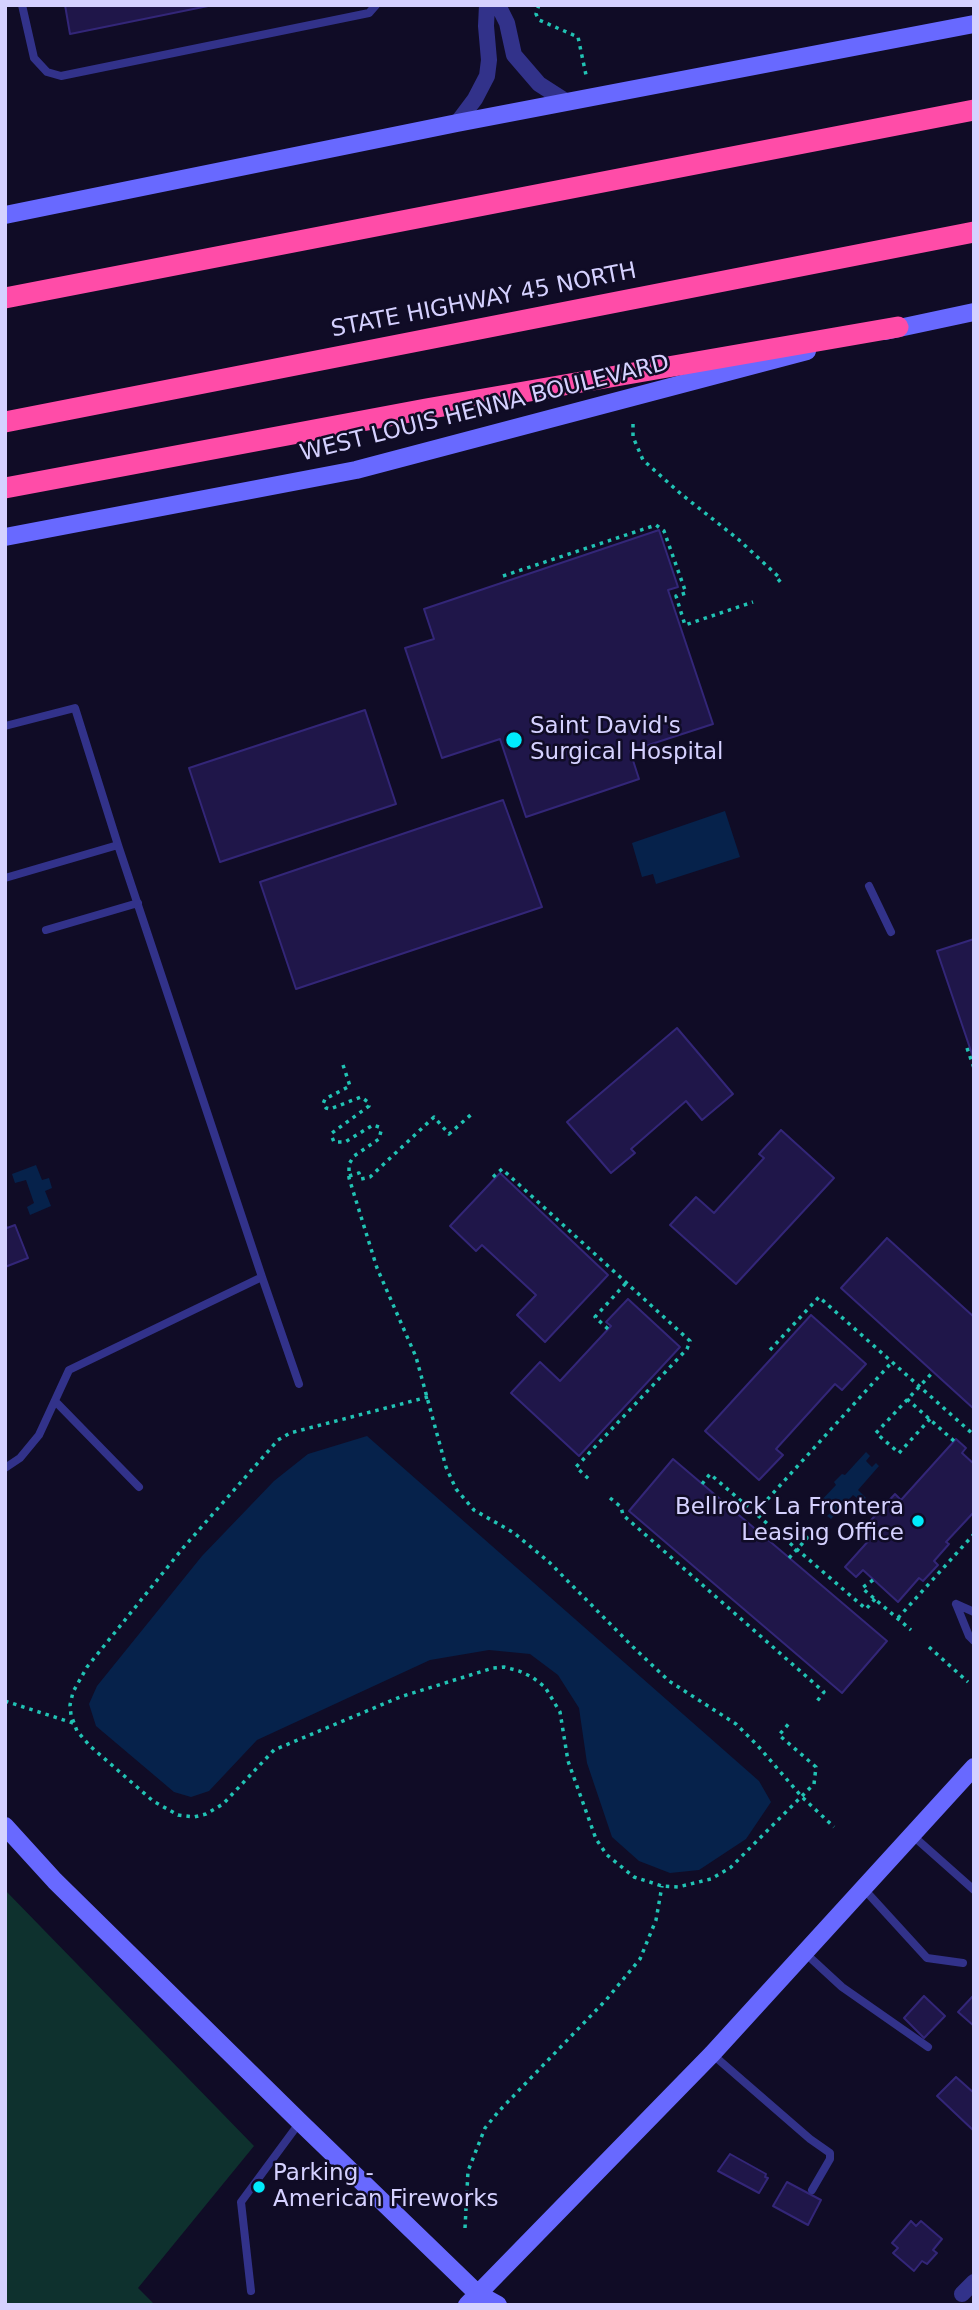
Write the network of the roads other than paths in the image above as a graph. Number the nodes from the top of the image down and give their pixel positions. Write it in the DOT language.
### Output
graph roads {
  1 [pos="22,5"];
  2 [pos="376,5"];
  3 [pos="487,5"];
  4 [pos="498,5"];
  5 [pos="974,24"];
  6 [pos="567,102"];
  7 [pos="974,110"];
  8 [pos="457,123"];
  9 [pos="5,215"];
  10 [pos="974,232"];
  11 [pos="5,298"];
  12 [pos="974,312"];
  13 [pos="898,327"];
  14 [pos="5,422"];
  15 [pos="5,488"];
  16 [pos="5,537"];
  17 [pos="5,726"];
  18 [pos="118,845"];
  19 [pos="5,878"];
  20 [pos="869,886"];
  21 [pos="138,902"];
  22 [pos="46,930"];
  23 [pos="891,932"];
  24 [pos="262,1277"];
  25 [pos="299,1384"];
  26 [pos="55,1401"];
  27 [pos="5,1468"];
  28 [pos="139,1487"];
  29 [pos="974,1612"];
  30 [pos="974,1641"];
  31 [pos="974,1768"];
  32 [pos="5,1826"];
  33 [pos="912,1835"];
  34 [pos="863,1888"];
  35 [pos="974,1891"];
  36 [pos="804,1952"];
  37 [pos="963,1963"];
  38 [pos="928,2047"];
  39 [pos="712,2054"];
  40 [pos="300,2122"];
  41 [pos="812,2190"];
  42 [pos="251,2291"];
  43 [pos="476,2301"];
  44 [pos="498,2305"];
  1 -- 2 [label="lane"];
  3 -- 8 [label="street"];
  4 -- 6 [label="street"];
  5 -- 6 [label="main road"];
  6 -- 8 [label="main road"];
  7 -- 11 [label="highway"];
  8 -- 9 [label="main road"];
  10 -- 14 [label="highway, STATE HIGHWAY 45 NORTH"];
  12 -- 13 [label="main road, WEST LOUIS HENNA BOULEVARD"];
  13 -- 15 [label="highway"];
  13 -- 16 [label="main road, WEST LOUIS HENNA BOULEVARD"];
  17 -- 18 [label="lane"];
  18 -- 19 [label="lane"];
  18 -- 21 [label="lane"];
  20 -- 23 [label="lane"];
  21 -- 22 [label="lane"];
  21 -- 24 [label="lane"];
  24 -- 25 [label="lane"];
  24 -- 26 [label="lane"];
  26 -- 27 [label="lane"];
  26 -- 28 [label="lane"];
  29 -- 30 [label="lane"];
  31 -- 33 [label="main road"];
  32 -- 40 [label="main road"];
  33 -- 34 [label="main road"];
  33 -- 35 [label="lane"];
  34 -- 36 [label="main road"];
  34 -- 37 [label="lane"];
  36 -- 38 [label="lane"];
  36 -- 39 [label="main road"];
  39 -- 41 [label="lane"];
  39 -- 43 [label="main road"];
  40 -- 42 [label="lane"];
  40 -- 43 [label="main road"];
  43 -- 44 [label="main road"];
}
